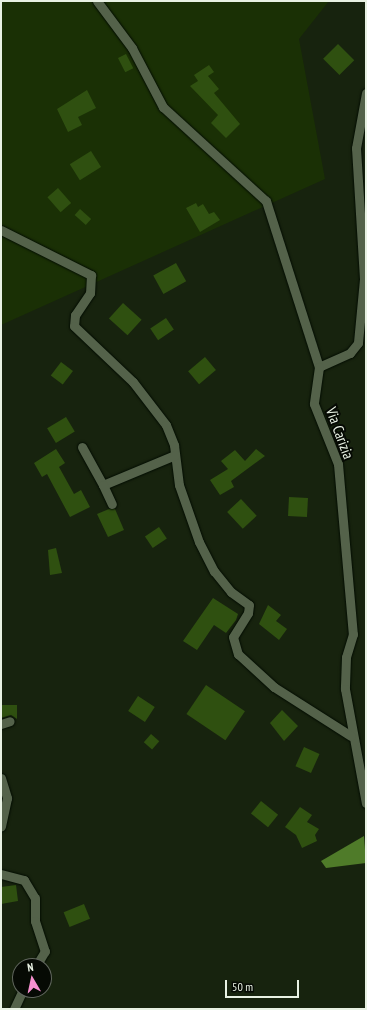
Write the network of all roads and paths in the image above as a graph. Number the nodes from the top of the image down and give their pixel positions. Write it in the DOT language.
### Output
graph roads {
  1 [pos="97,1"];
  2 [pos="366,93"];
  3 [pos="1,230"];
  4 [pos="319,367"];
  5 [pos="82,447"];
  6 [pos="175,455"];
  7 [pos="103,486"];
  8 [pos="112,504"];
  9 [pos="10,721"];
  10 [pos="1,724"];
  11 [pos="351,736"];
  12 [pos="1,778"];
  13 [pos="366,802"];
  14 [pos="1,826"];
  15 [pos="1,874"];
  16 [pos="41,958"];
  17 [pos="19,998"];
  18 [pos="14,1009"];
  1 -- 4 [label="street"];
  2 -- 4 [label="street"];
  3 -- 6 [label="street"];
  4 -- 11 [label="street, Via Carizia"];
  5 -- 7 [label="street"];
  6 -- 7 [label="street"];
  6 -- 11 [label="street"];
  7 -- 8 [label="street"];
  9 -- 10 [label="street"];
  11 -- 13 [label="street, Via Carizia"];
  12 -- 14 [label="street"];
  15 -- 16 [label="street"];
  17 -- 18 [label="street"];
}
